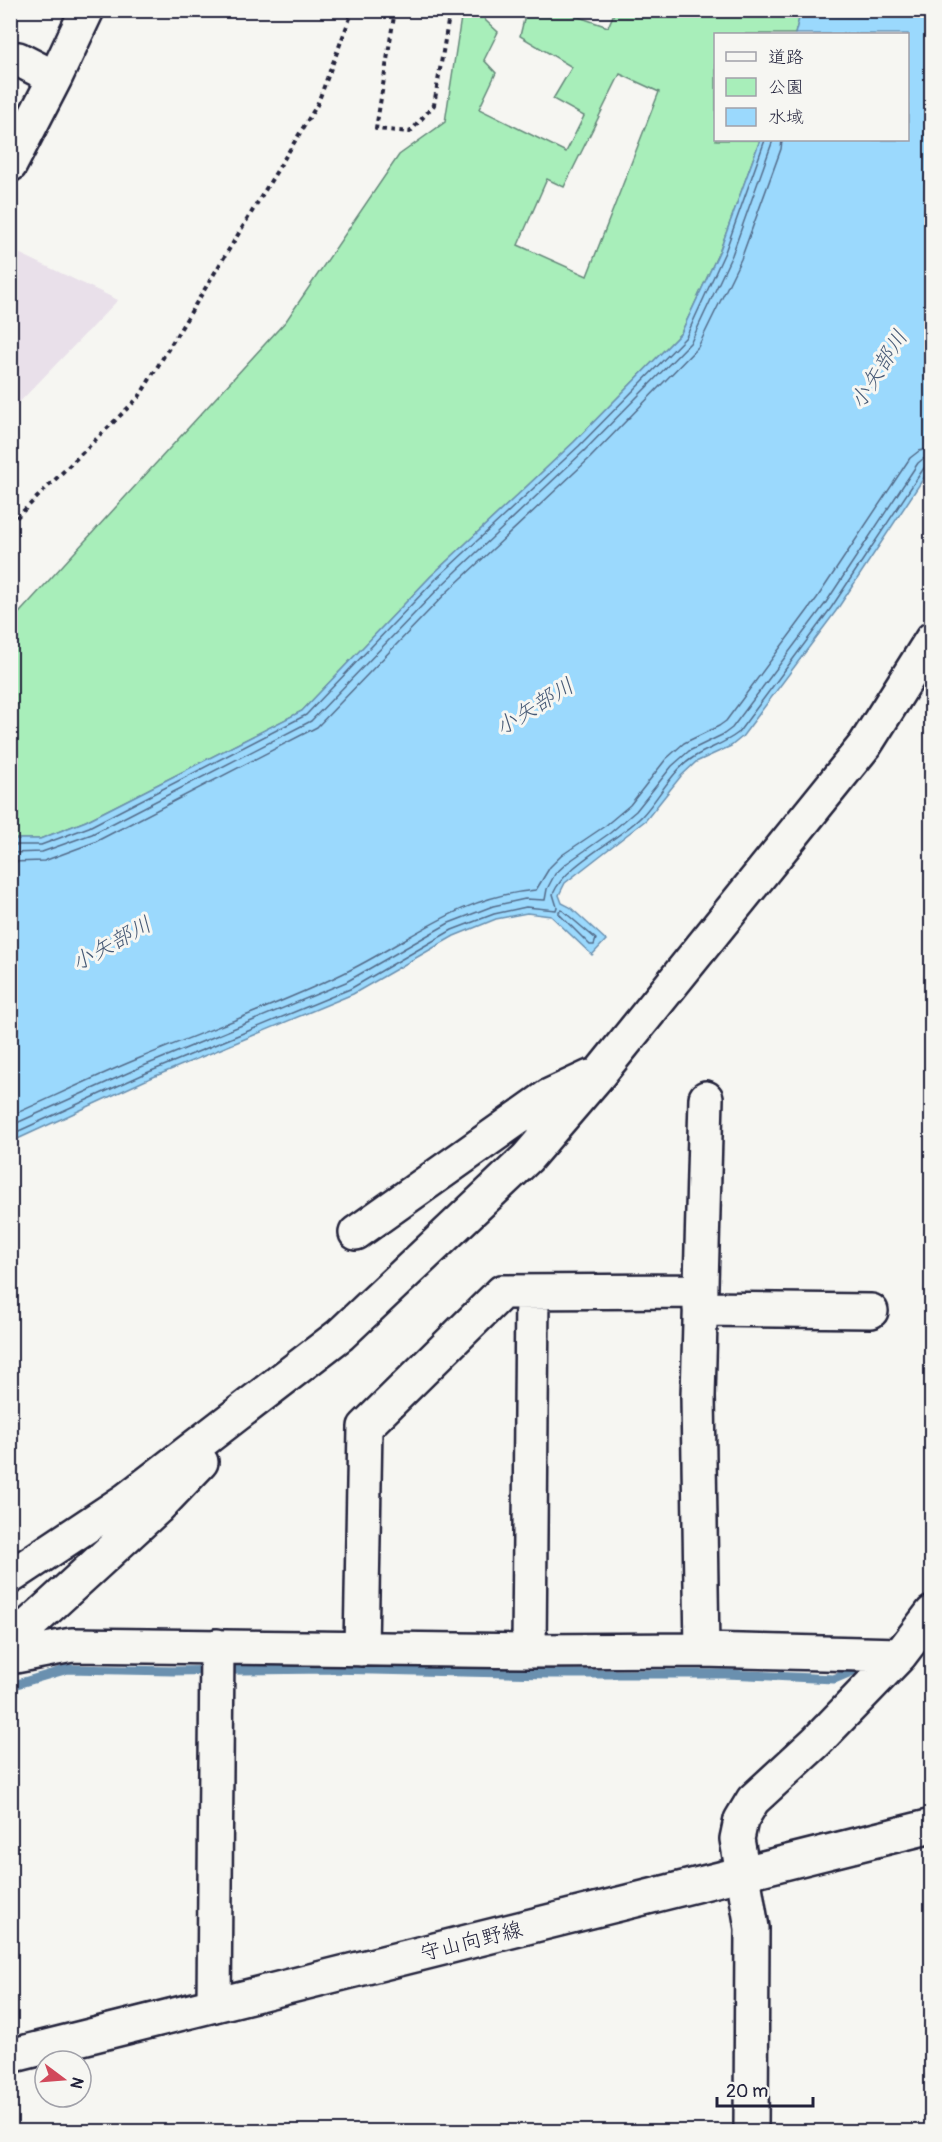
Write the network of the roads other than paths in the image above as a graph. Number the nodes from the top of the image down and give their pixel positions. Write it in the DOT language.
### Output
graph roads {
  1 [pos="87,10"];
  2 [pos="18,59"];
  3 [pos="55,78"];
  4 [pos="10,165"];
  5 [pos="932,639"];
  6 [pos="600,1073"];
  7 [pos="706,1098"];
  8 [pos="356,1233"];
  9 [pos="532,1292"];
  10 [pos="700,1300"];
  11 [pos="870,1311"];
  12 [pos="278,1383"];
  13 [pos="10,1577"];
  14 [pos="932,1613"];
  15 [pos="217,1646"];
  16 [pos="361,1649"];
  17 [pos="702,1650"];
  18 [pos="529,1651"];
  19 [pos="900,1655"];
  20 [pos="10,1657"];
  21 [pos="932,1826"];
  22 [pos="743,1873"];
  23 [pos="214,2005"];
  24 [pos="10,2056"];
  25 [pos="751,2132"];
  1 -- 3 [label="street"];
  2 -- 3 [label="street"];
  3 -- 4 [label="street"];
  5 -- 6 [label="street"];
  6 -- 8 [label="street"];
  6 -- 12 [label="street"];
  7 -- 10 [label="street"];
  9 -- 10 [label="street"];
  9 -- 16 [label="street"];
  9 -- 18 [label="street"];
  10 -- 11 [label="street"];
  10 -- 17 [label="street"];
  12 -- 13 [label="street"];
  12 -- 20 [label="street"];
  14 -- 19 [label="street"];
  15 -- 16 [label="street"];
  15 -- 20 [label="street"];
  15 -- 23 [label="street"];
  16 -- 18 [label="street"];
  17 -- 18 [label="street"];
  17 -- 19 [label="street"];
  19 -- 22 [label="street"];
  21 -- 22 [label="street, 守山向野線"];
  22 -- 23 [label="street, 守山向野線"];
  22 -- 25 [label="street"];
  23 -- 24 [label="street, 守山向野線"];
}
